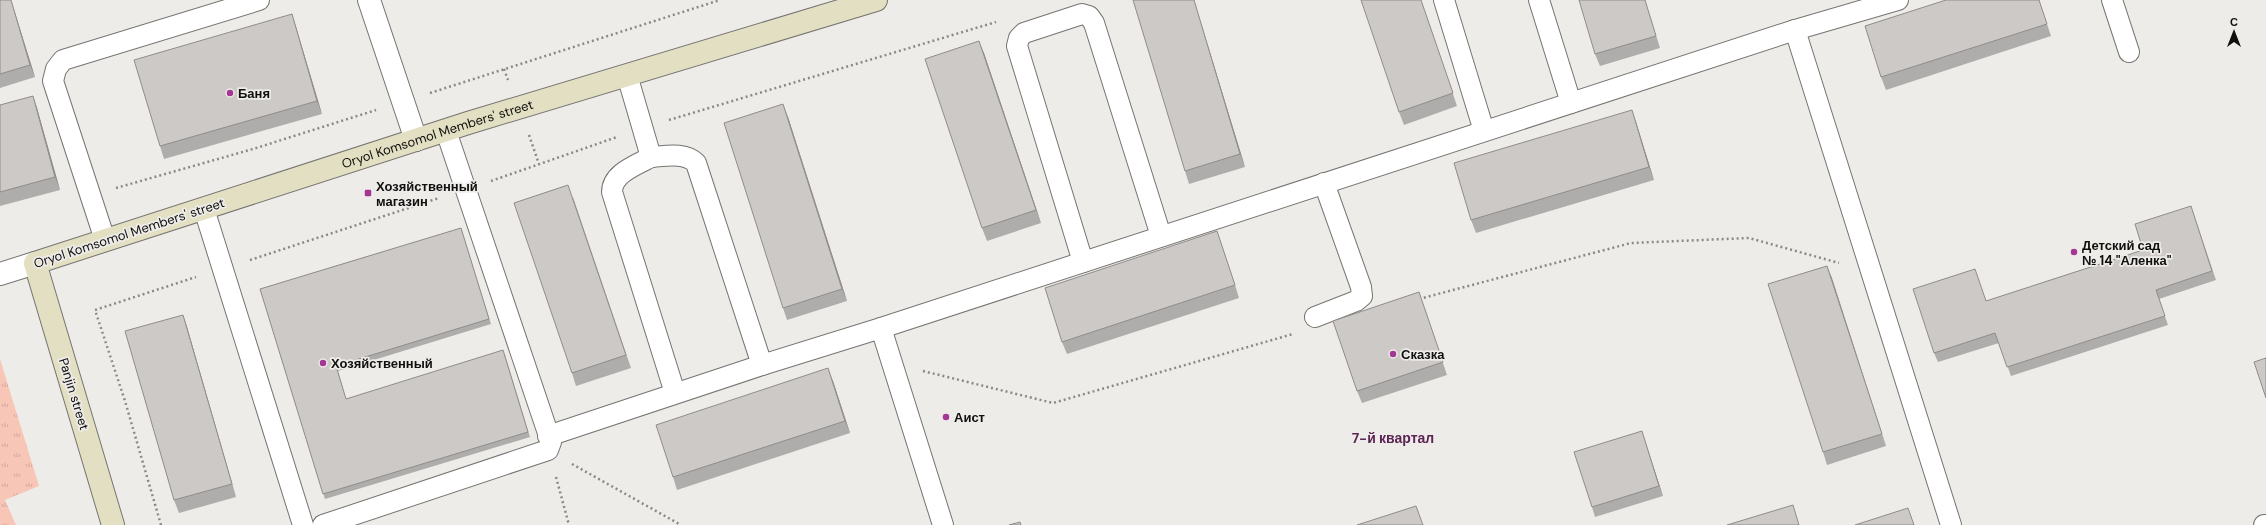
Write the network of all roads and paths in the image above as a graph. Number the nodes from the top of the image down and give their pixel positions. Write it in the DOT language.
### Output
graph roads {
  1 [pos="259,0"];
  2 [pos="368,0"];
  3 [pos="720,0"];
  4 [pos="876,0"];
  5 [pos="1444,0"];
  6 [pos="1539,0"];
  7 [pos="1898,0"];
  8 [pos="2112,0"];
  9 [pos="998,21"];
  10 [pos="1795,30"];
  11 [pos="2129,52"];
  12 [pos="627,75"];
  13 [pos="403,101"];
  14 [pos="1571,103"];
  15 [pos="644,128"];
  16 [pos="446,131"];
  17 [pos="1484,131"];
  18 [pos="416,140"];
  19 [pos="651,157"];
  20 [pos="1324,183"];
  21 [pos="465,190"];
  22 [pos="91,195"];
  23 [pos="204,209"];
  24 [pos="1161,236"];
  25 [pos="105,240"];
  26 [pos="1083,262"];
  27 [pos="35,263"];
  28 [pos="223,268"];
  29 [pos="0,274"];
  30 [pos="1315,317"];
  31 [pos="881,328"];
  32 [pos="762,364"];
  33 [pos="674,393"];
  34 [pos="548,443"];
  35 [pos="113,525"];
  36 [pos="161,525"];
  37 [pos="303,525"];
  38 [pos="324,525"];
  39 [pos="569,525"];
  40 [pos="681,525"];
  41 [pos="943,525"];
  42 [pos="1951,525"];
  1 -- 22 [label="lane"];
  2 -- 13 [label="street"];
  3 -- 13 [label="path"];
  4 -- 12 [label="street, Oryol Komsomol Members' street"];
  5 -- 17 [label="lane"];
  6 -- 14 [label="lane"];
  7 -- 10 [label="lane"];
  8 -- 11 [label="lane"];
  9 -- 15 [label="path"];
  10 -- 14 [label="lane"];
  10 -- 42 [label="lane"];
  12 -- 15 [label="lane"];
  12 -- 16 [label="street, Oryol Komsomol Members' street"];
  13 -- 18 [label="street"];
  13 -- 22 [label="path"];
  14 -- 17 [label="lane"];
  15 -- 19 [label="lane"];
  15 -- 21 [label="path"];
  16 -- 18 [label="street, Oryol Komsomol Members' street"];
  16 -- 21 [label="lane"];
  17 -- 20 [label="lane"];
  18 -- 23 [label="street, Oryol Komsomol Members' street"];
  19 -- 32 [label="lane"];
  19 -- 33 [label="lane"];
  20 -- 24 [label="lane"];
  20 -- 30 [label="lane"];
  21 -- 28 [label="path"];
  21 -- 34 [label="lane"];
  22 -- 25 [label="lane"];
  23 -- 25 [label="street, Oryol Komsomol Members' street"];
  23 -- 28 [label="lane"];
  24 -- 26 [label="lane"];
  24 -- 26 [label="lane"];
  25 -- 27 [label="street, Oryol Komsomol Members' street"];
  26 -- 31 [label="lane"];
  27 -- 29 [label="street, Oryol Komsomol Members' street"];
  27 -- 35 [label="street, Panjin street"];
  28 -- 36 [label="path"];
  28 -- 37 [label="lane"];
  31 -- 32 [label="lane"];
  31 -- 41 [label="lane"];
  32 -- 33 [label="lane"];
  33 -- 34 [label="lane"];
  34 -- 38 [label="lane"];
  34 -- 39 [label="path"];
  34 -- 40 [label="path"];
}
